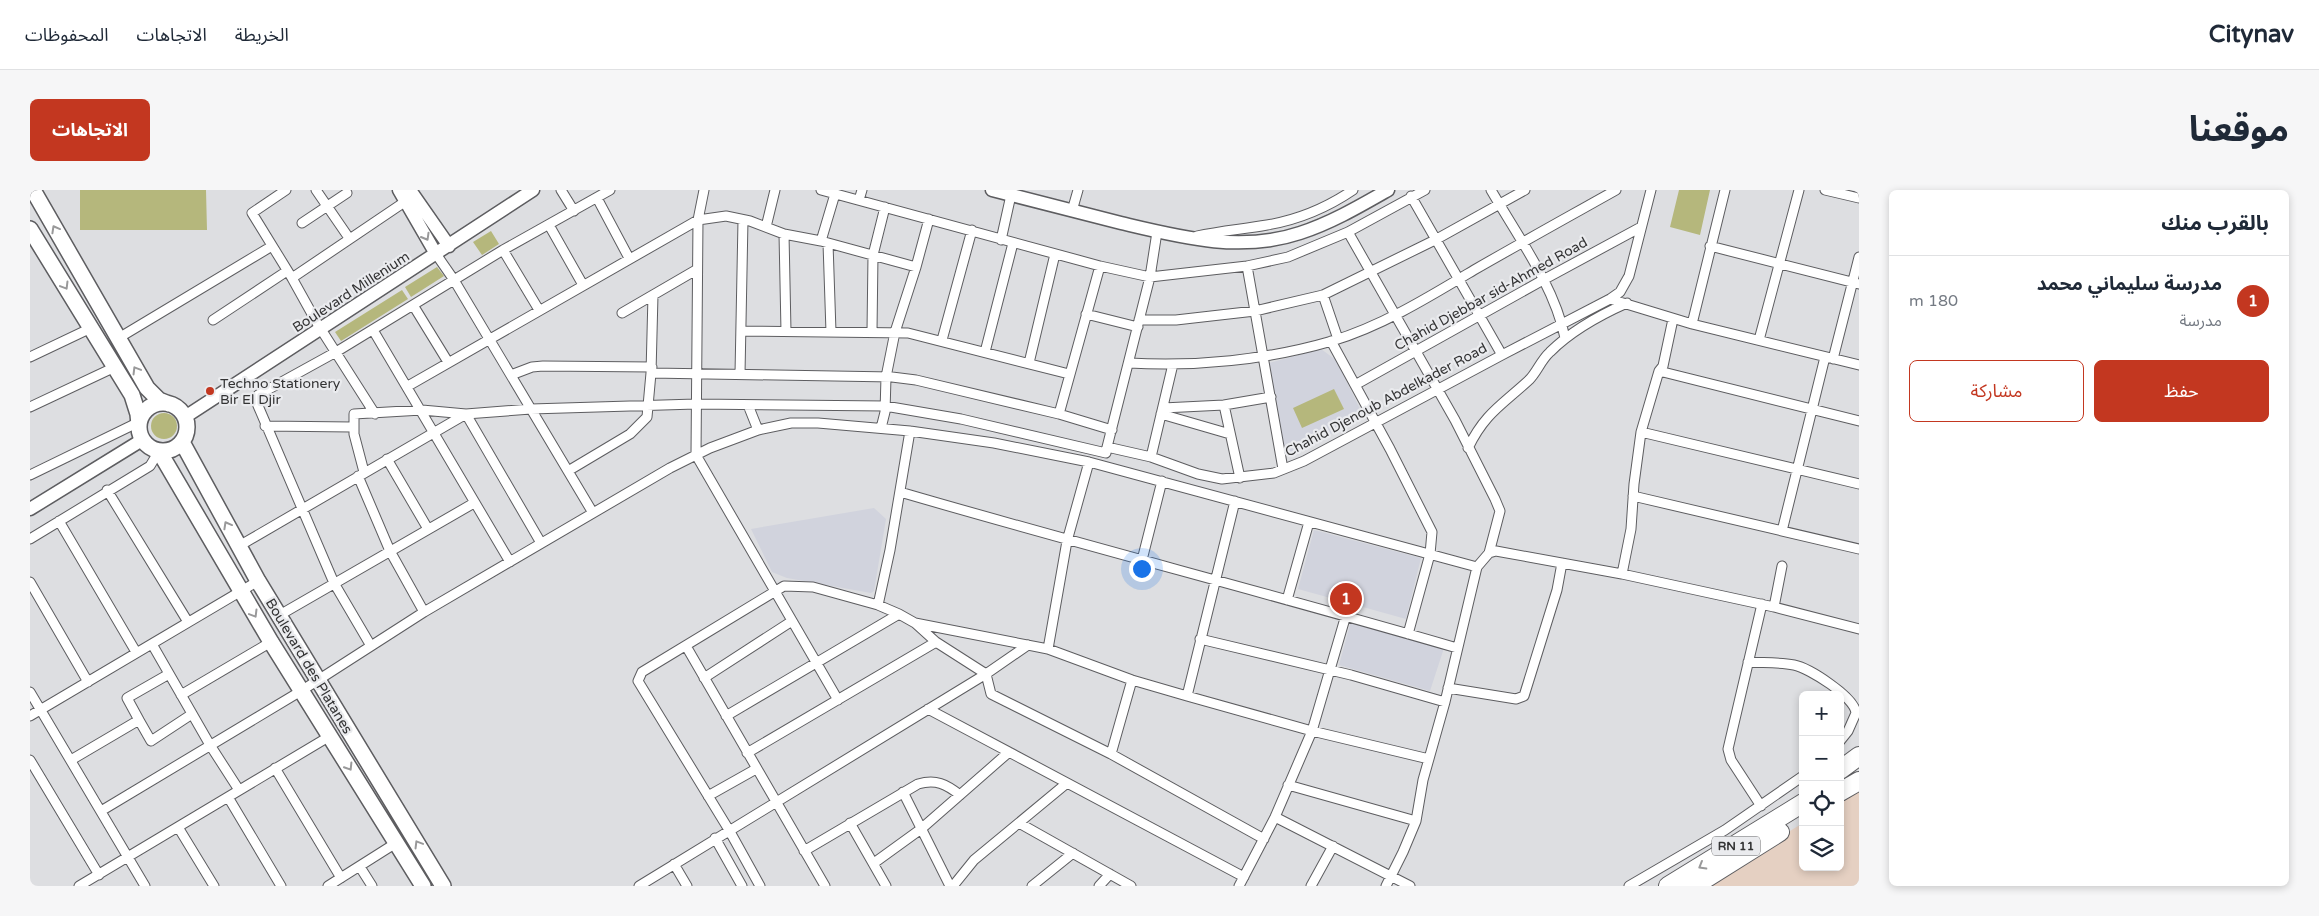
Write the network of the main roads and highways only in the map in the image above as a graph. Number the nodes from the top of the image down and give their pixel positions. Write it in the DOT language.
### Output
graph roads {
  1 [pos="33,190"];
  2 [pos="533,190"];
  3 [pos="992,190"];
  4 [pos="1388,190"];
  5 [pos="405,194"];
  6 [pos="1029,194"];
  7 [pos="30,229"];
  8 [pos="449,246"];
  9 [pos="436,254"];
  10 [pos="169,404"];
  11 [pos="185,418"];
  12 [pos="140,429"];
  13 [pos="182,442"];
  14 [pos="159,451"];
  15 [pos="30,509"];
  16 [pos="1859,756"];
  17 [pos="1844,767"];
  18 [pos="1859,767"];
  19 [pos="1844,776"];
  20 [pos="1859,783"];
  21 [pos="1844,790"];
  22 [pos="1799,805"];
  23 [pos="1799,820"];
  24 [pos="422,886"];
  25 [pos="443,886"];
  26 [pos="1668,886"];
  27 [pos="1694,886"];
  10 -- 1 [label="main road, one-way"];
  2 -- 8 [label="main road, Boulevard Millenium"];
  3 -- 6 [label="main road"];
  4 -- 6 [label="main road"];
  5 -- 8 [label="main road"];
  5 -- 9 [label="main road, one-way"];
  7 -- 12 [label="main road, one-way"];
  8 -- 9 [label="main road, Boulevard Millenium"];
  9 -- 11 [label="main road, Boulevard Millenium"];
  10 -- 11 [label="main road"];
  10 -- 12 [label="main road"];
  11 -- 13 [label="main road"];
  12 -- 14 [label="main road"];
  12 -- 15 [label="main road"];
  13 -- 14 [label="main road"];
  25 -- 13 [label="main road, Boulevard des Platanes, one-way"];
  14 -- 24 [label="main road, Boulevard des Platanes, one-way"];
  16 -- 17 [label="highway"];
  18 -- 19 [label="highway"];
  20 -- 21 [label="highway"];
  22 -- 26 [label="highway, RN 11, one-way"];
  23 -- 27 [label="highway, RN 11"];
}
